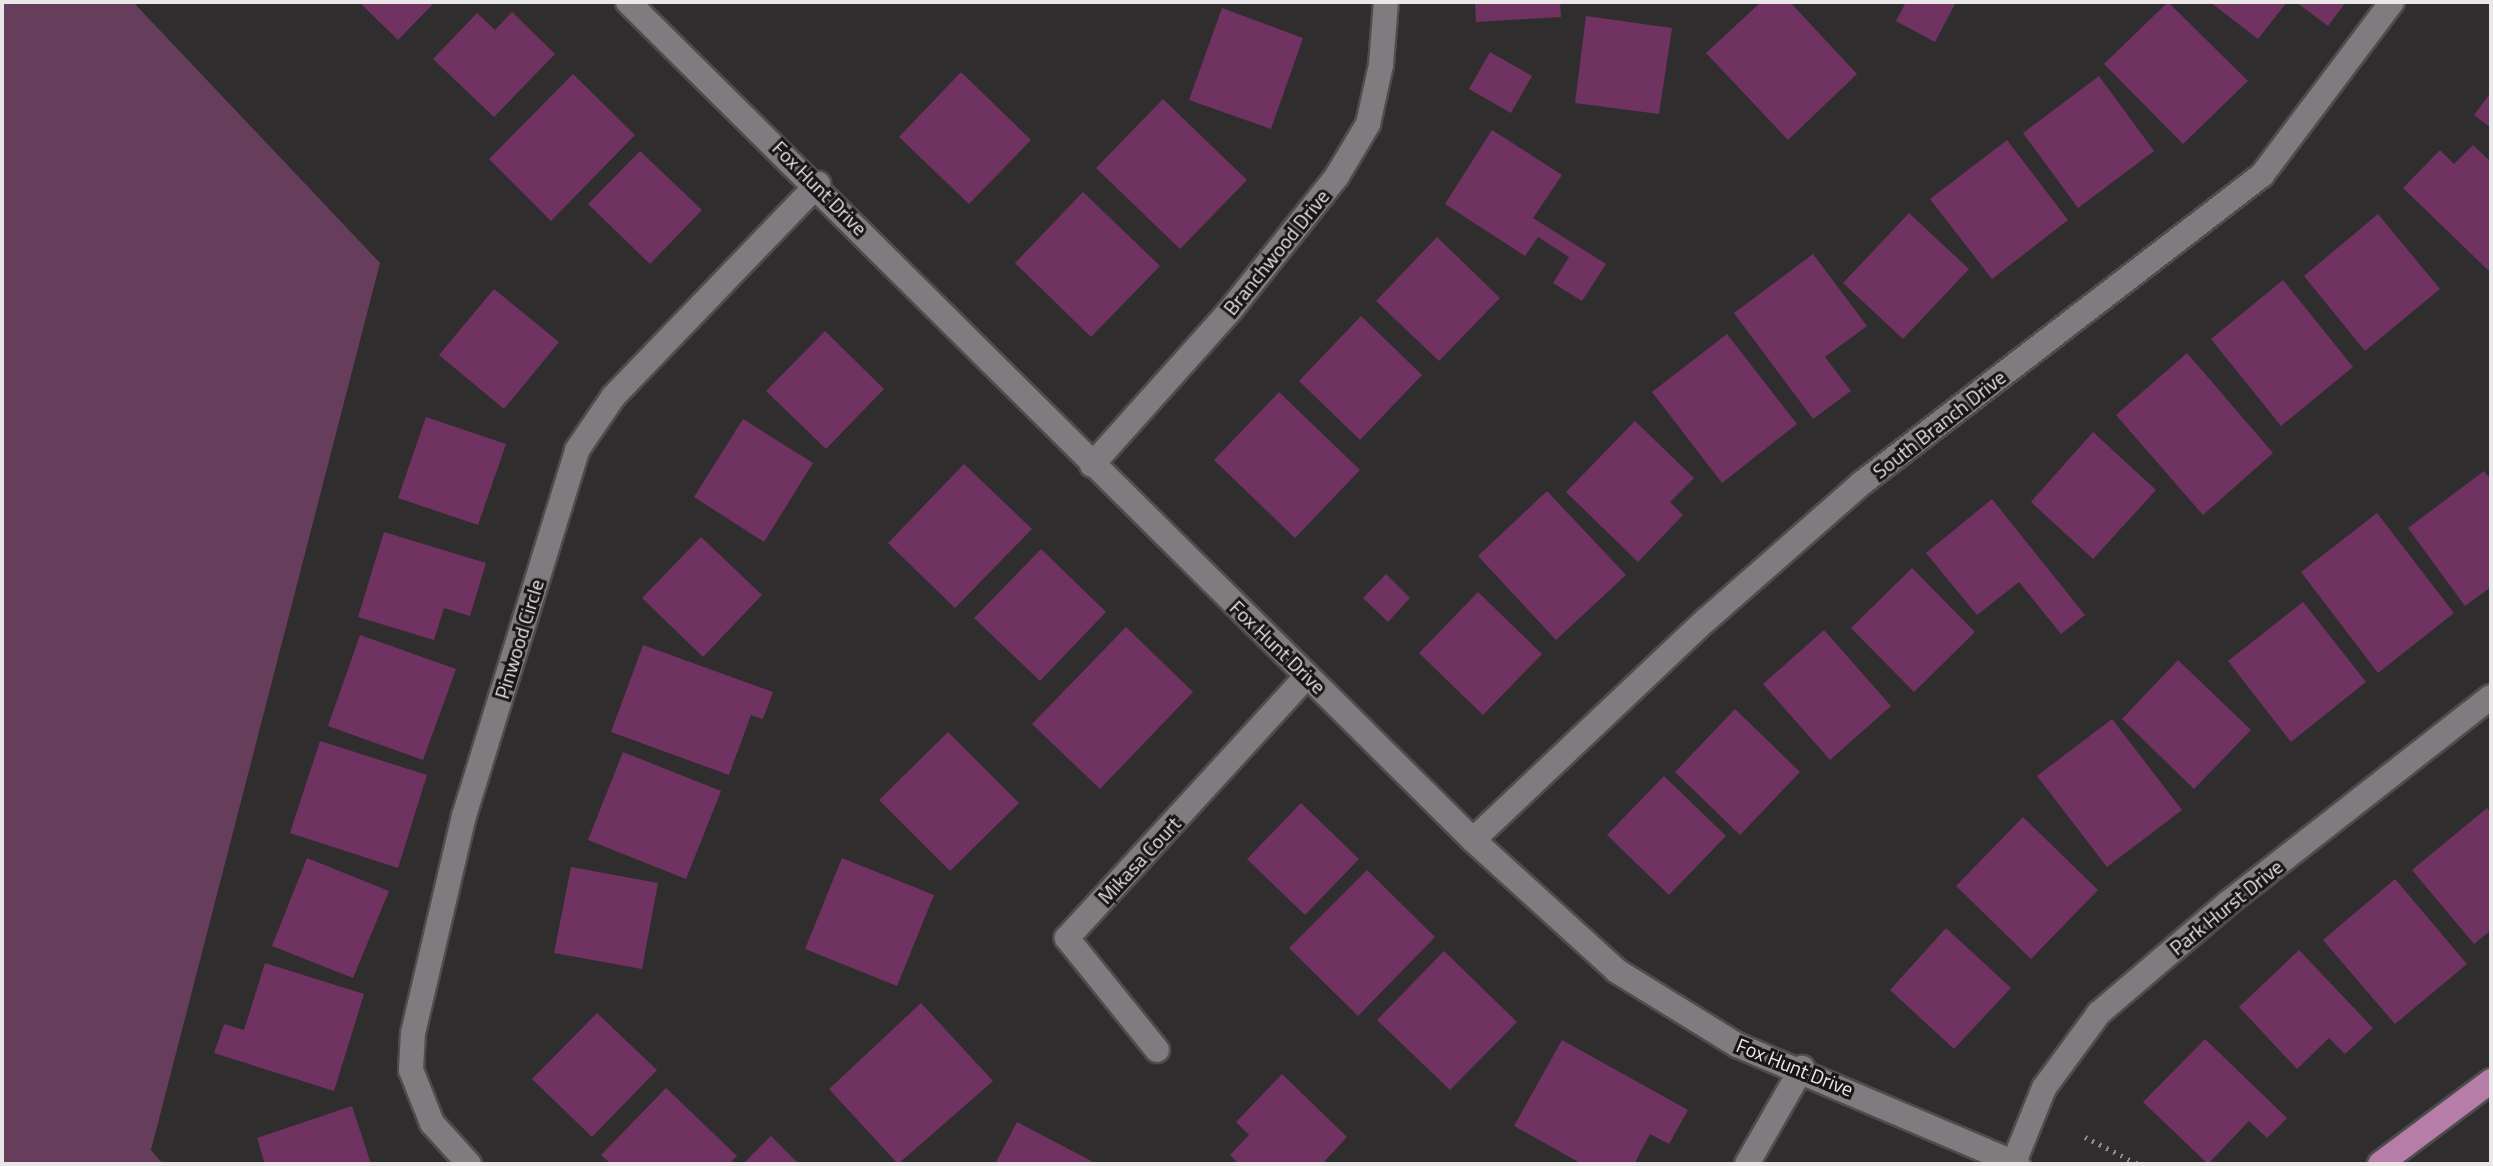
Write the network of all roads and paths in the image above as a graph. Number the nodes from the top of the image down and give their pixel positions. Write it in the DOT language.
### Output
graph roads {
  1 [pos="628,2"];
  2 [pos="1386,2"];
  3 [pos="2392,2"];
  4 [pos="818,184"];
  5 [pos="1092,465"];
  6 [pos="1307,676"];
  7 [pos="2491,697"];
  8 [pos="1473,840"];
  9 [pos="1157,1050"];
  10 [pos="1802,1068"];
  11 [pos="2491,1081"];
  12 [pos="2085,1137"];
  13 [pos="2016,1163"];
  14 [pos="469,1164"];
  15 [pos="1747,1164"];
  16 [pos="2138,1164"];
  17 [pos="2380,1164"];
  1 -- 4 [label="street, Fox Hunt Drive"];
  2 -- 5 [label="street, Branchwood Drive"];
  3 -- 8 [label="street, South Branch Drive"];
  4 -- 5 [label="street, Fox Hunt Drive"];
  4 -- 14 [label="street, Pinwood Circle"];
  5 -- 6 [label="street, Fox Hunt Drive"];
  6 -- 8 [label="street, Fox Hunt Drive"];
  6 -- 9 [label="street, Mikasa Court"];
  7 -- 13 [label="street, Park Hurst Drive"];
  8 -- 10 [label="street, Fox Hunt Drive"];
  10 -- 13 [label="street, Fox Hunt Drive"];
  10 -- 15 [label="street"];
  11 -- 17 [label="main road"];
  12 -- 16 [label="path"];
}
